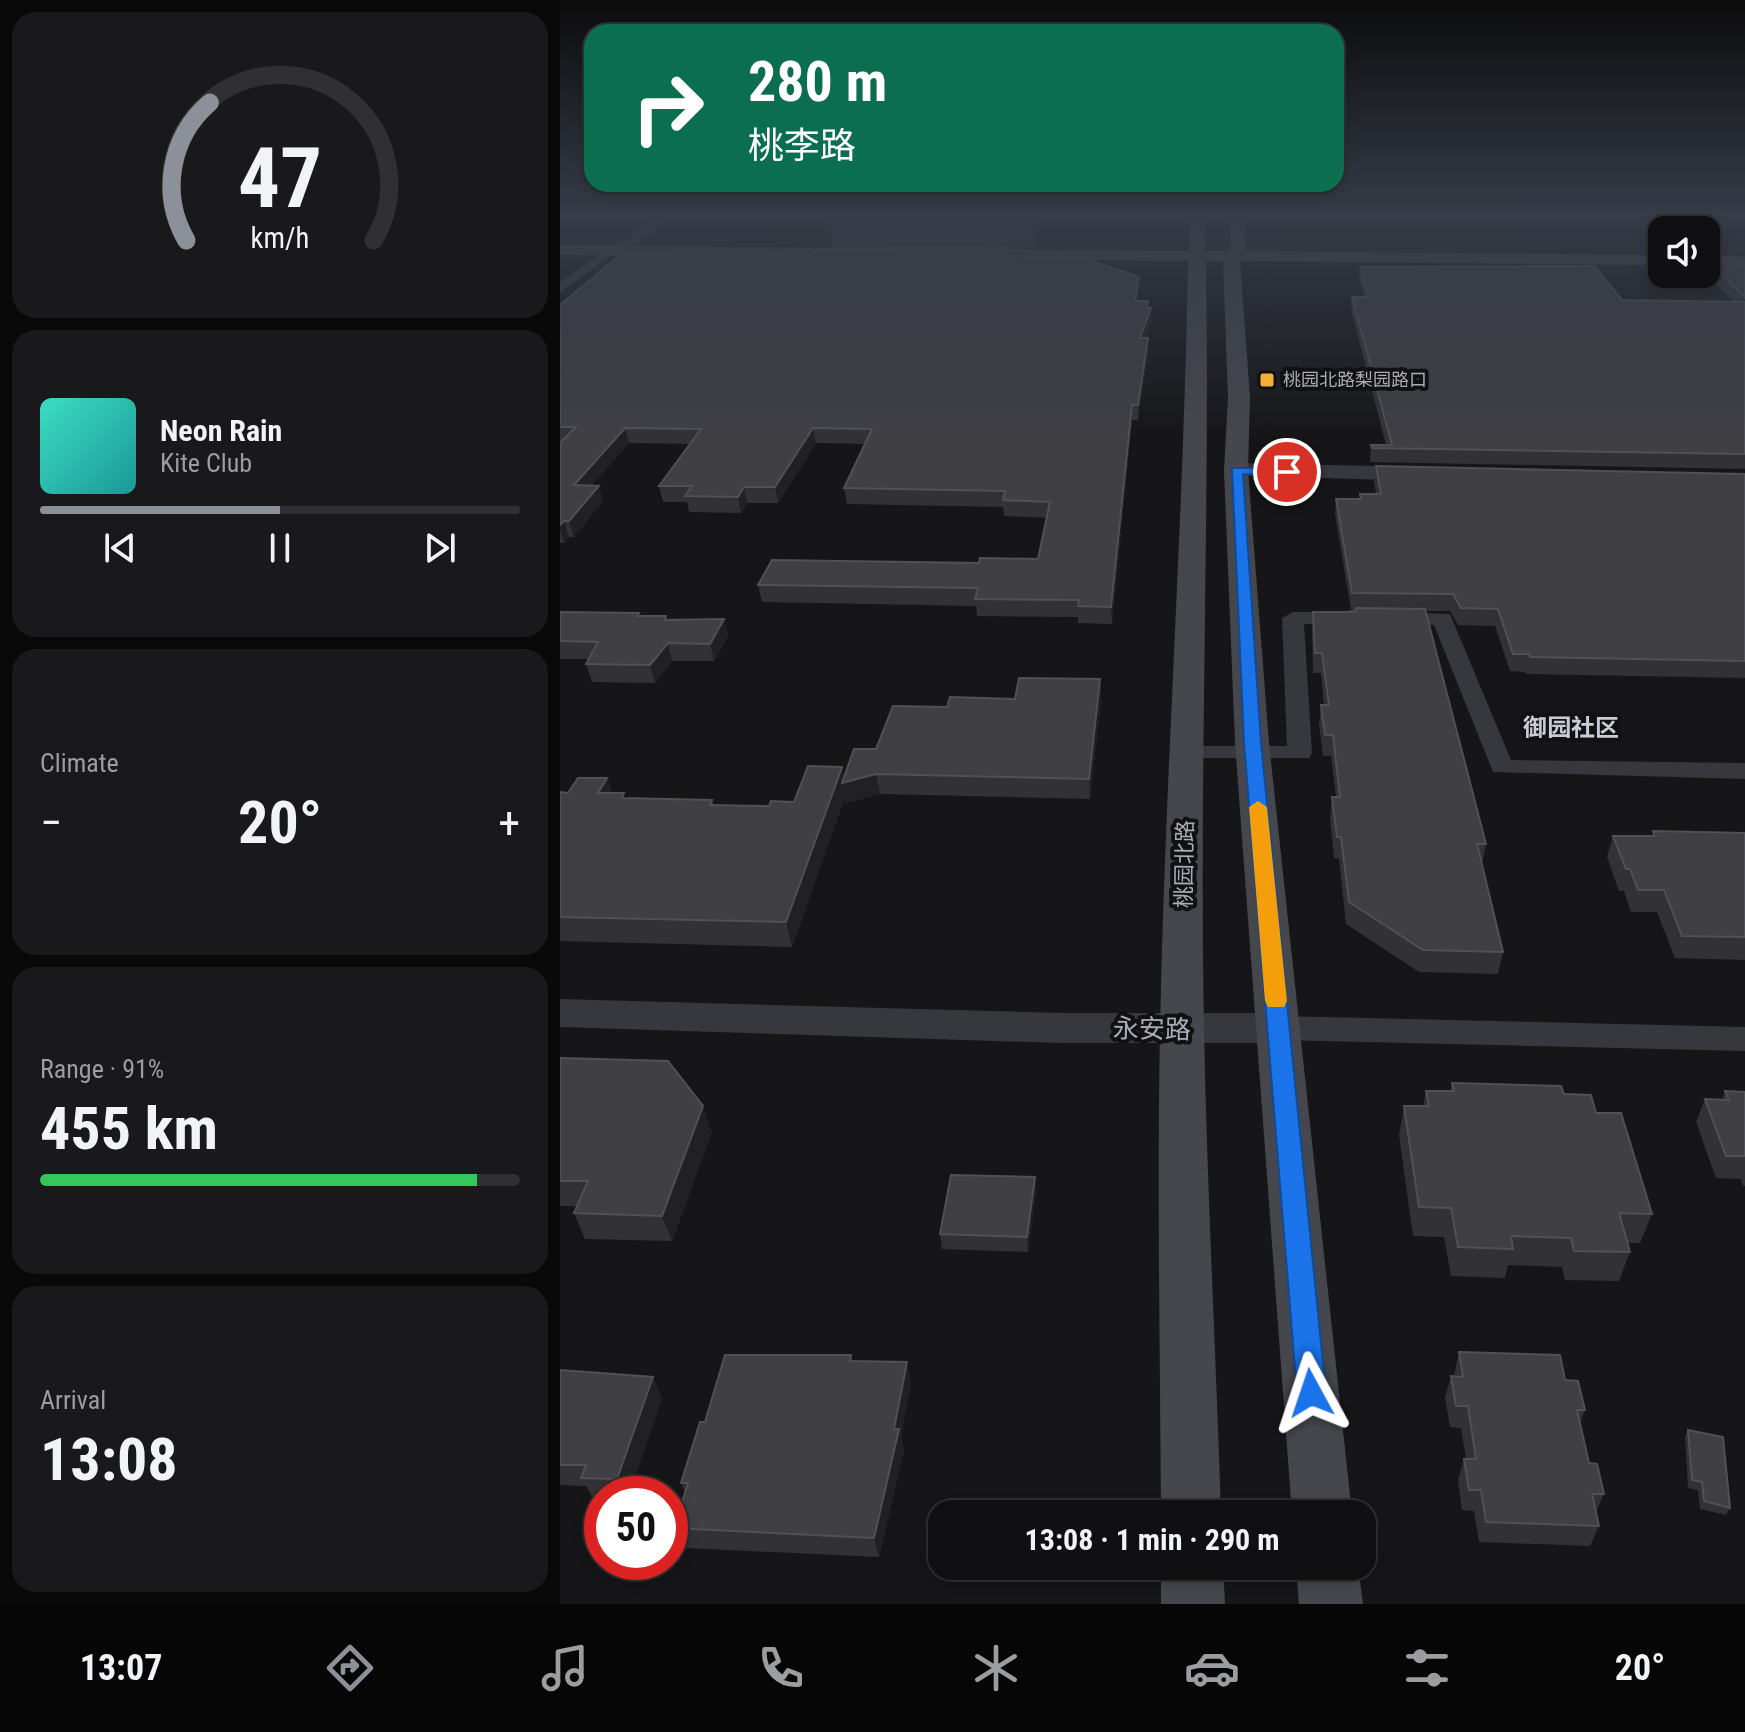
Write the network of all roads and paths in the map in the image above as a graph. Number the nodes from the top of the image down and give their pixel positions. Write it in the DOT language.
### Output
graph roads {
  1 [pos="1213,290"];
  2 [pos="1223,290"];
  3 [pos="1236,470"];
  4 [pos="1436,474"];
  5 [pos="1253,752"];
  6 [pos="1186,753"];
  7 [pos="1745,771"];
  8 [pos="560,1013"];
  9 [pos="1279,1028"];
  10 [pos="1182,1030"];
  11 [pos="1745,1039"];
  12 [pos="1191,1500"];
  13 [pos="1321,1500"];
  14 [pos="1192,1580"];
  15 [pos="1328,1580"];
  16 [pos="1193,1604"];
  17 [pos="1331,1604"];
  1 -- 6 [label="main road, 桃园北路"];
  2 -- 3 [label="main road"];
  3 -- 4 [label="street"];
  3 -- 5 [label="main road"];
  5 -- 6 [label="street"];
  5 -- 7 [label="street"];
  5 -- 9 [label="main road"];
  6 -- 10 [label="main road, 桃园北路"];
  8 -- 10 [label="street, 永安路"];
  9 -- 10 [label="street, 永安路"];
  9 -- 11 [label="street, 永安路"];
  9 -- 13 [label="main road"];
  10 -- 12 [label="main road, 桃园北路"];
  14 -- 16 [label="main road"];
  15 -- 17 [label="main road"];
}
